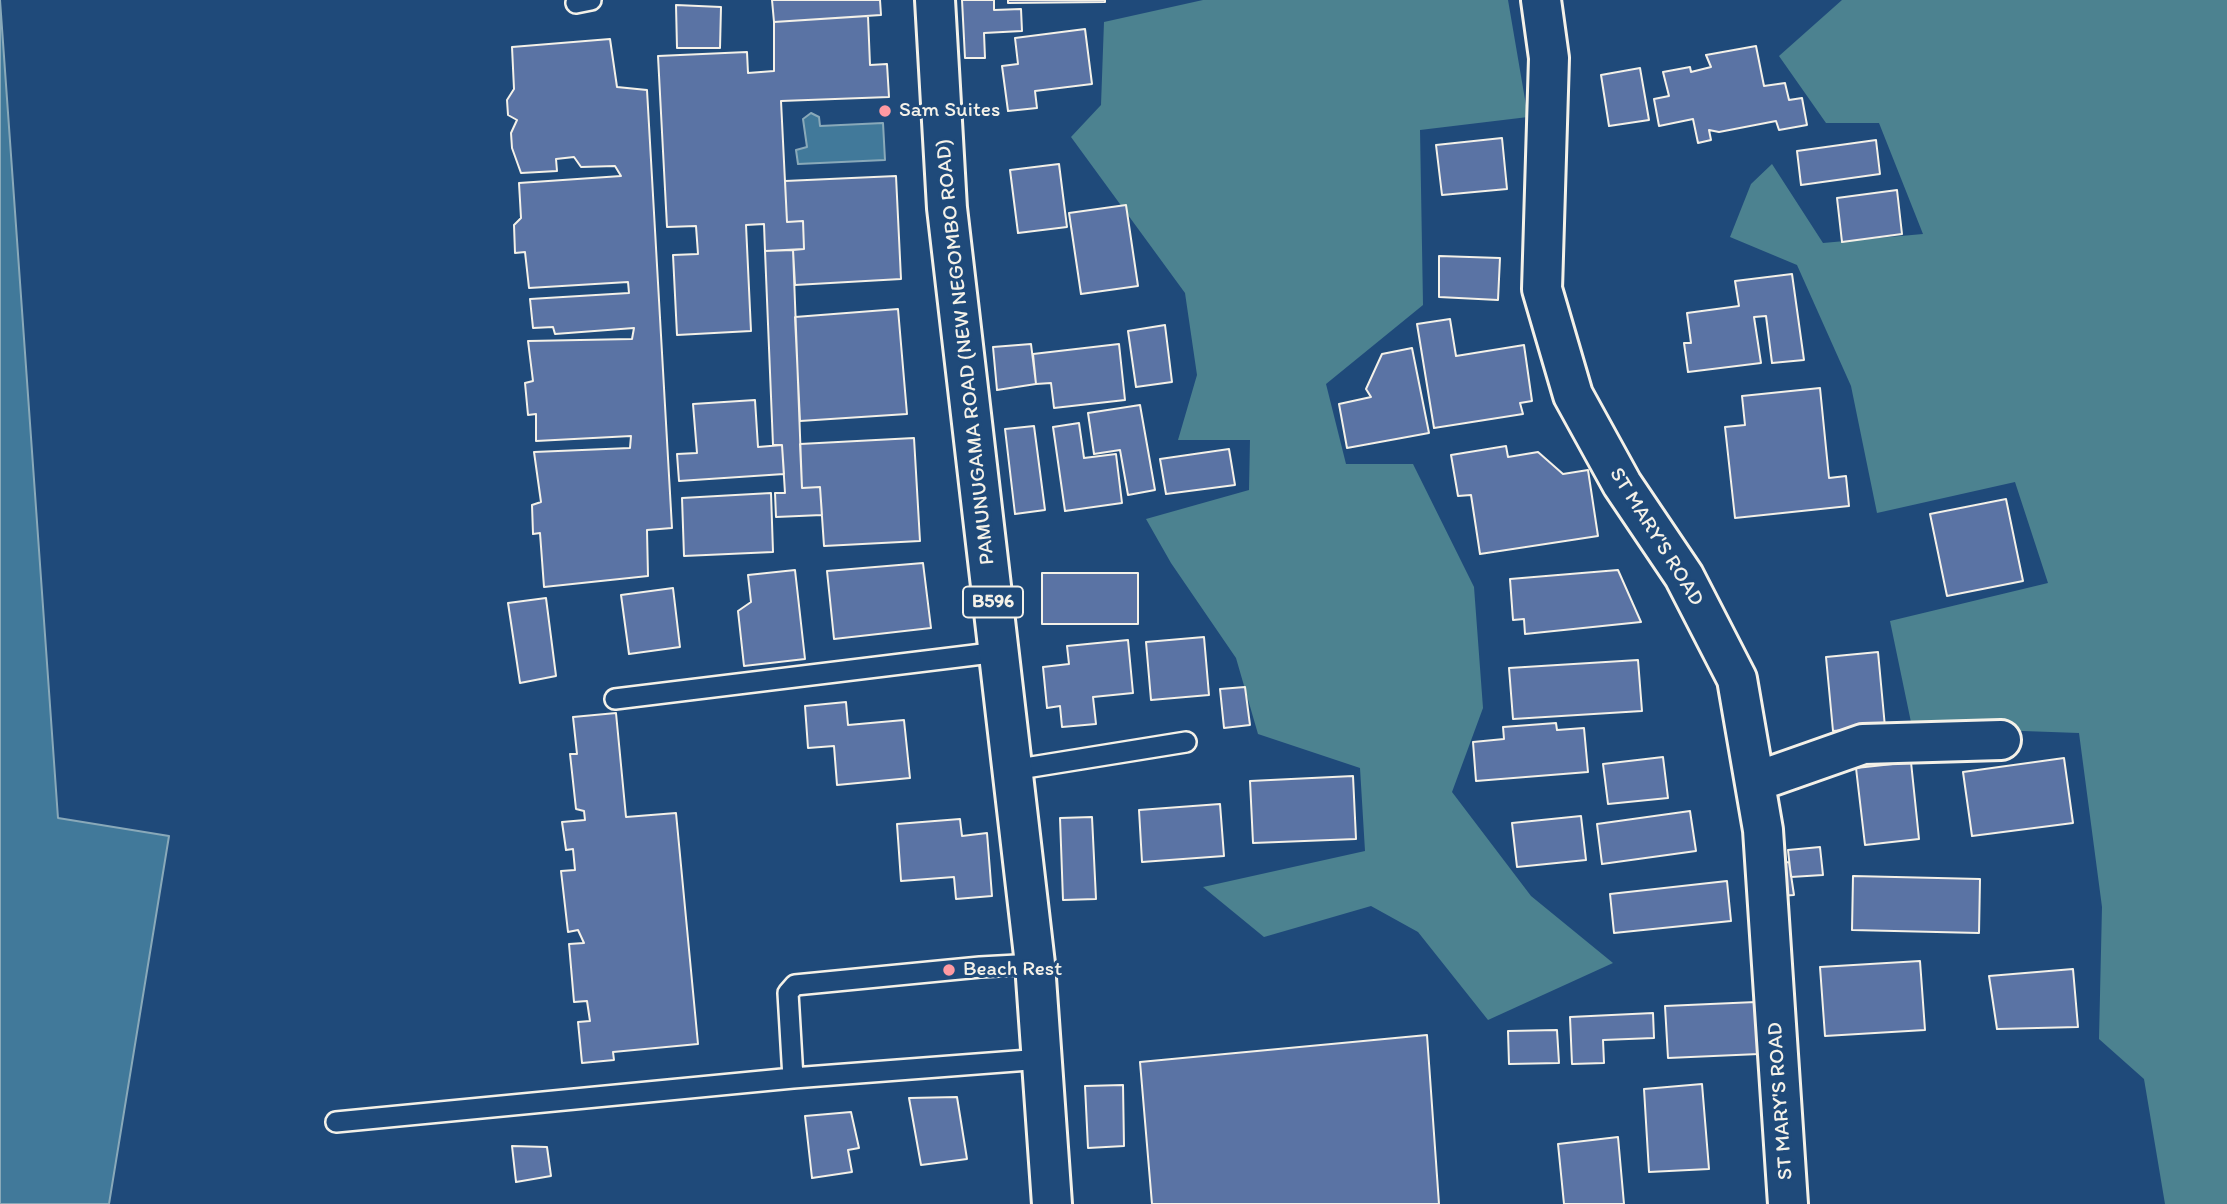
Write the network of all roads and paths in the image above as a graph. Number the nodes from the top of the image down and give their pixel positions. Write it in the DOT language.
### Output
graph roads {
  1 [pos="935,0"];
  2 [pos="1541,0"];
  3 [pos="999,652"];
  4 [pos="615,699"];
  5 [pos="2001,740"];
  6 [pos="1186,742"];
  7 [pos="1013,770"];
  8 [pos="1755,782"];
  9 [pos="1035,964"];
  10 [pos="1042,1059"];
  11 [pos="793,1078"];
  12 [pos="335,1122"];
  13 [pos="1052,1204"];
  14 [pos="1788,1204"];
  1 -- 3 [label="street, PAMUNUGAMA ROAD (NEW NEGOMBO ROAD) / B596"];
  2 -- 8 [label="street, ST MARY'S ROAD"];
  3 -- 4 [label="lane"];
  3 -- 7 [label="street, PAMUNUGAMA ROAD (NEW NEGOMBO ROAD) / B596"];
  5 -- 8 [label="street"];
  6 -- 7 [label="lane"];
  7 -- 9 [label="street, PAMUNUGAMA ROAD (NEW NEGOMBO ROAD) / B596"];
  8 -- 14 [label="street, ST MARY'S ROAD"];
  9 -- 10 [label="street, PAMUNUGAMA ROAD (NEW NEGOMBO ROAD) / B596"];
  9 -- 11 [label="lane"];
  10 -- 11 [label="lane"];
  10 -- 13 [label="street, PAMUNUGAMA ROAD (NEW NEGOMBO ROAD) / B596"];
  11 -- 12 [label="lane"];
}
